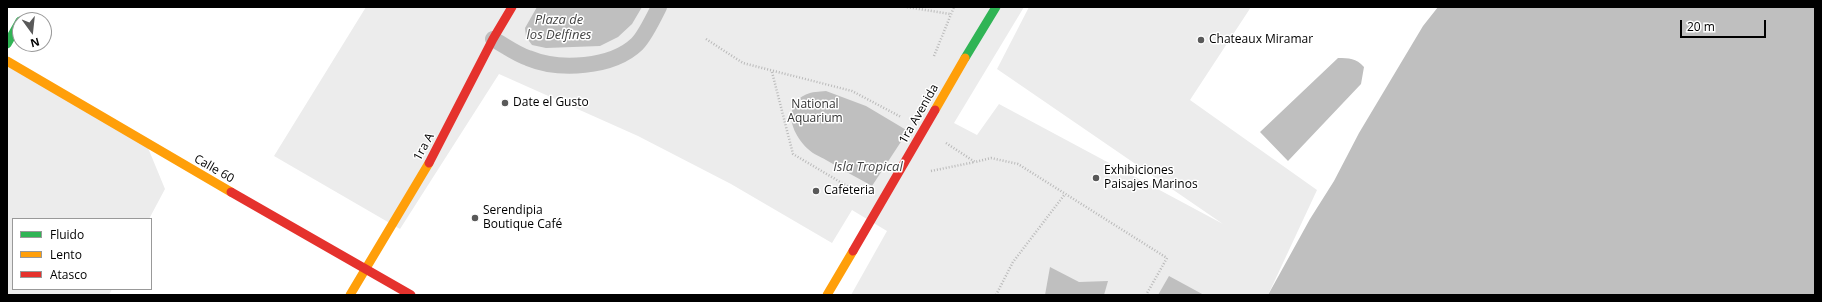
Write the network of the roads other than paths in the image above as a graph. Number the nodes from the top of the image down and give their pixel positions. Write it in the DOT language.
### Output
graph roads {
  1 [pos="512,7"];
  2 [pos="659,7"];
  3 [pos="996,7"];
  4 [pos="12,35"];
  5 [pos="493,39"];
  6 [pos="7,44"];
  7 [pos="7,61"];
  8 [pos="366,269"];
  9 [pos="350,295"];
  10 [pos="411,295"];
  11 [pos="827,295"];
  1 -- 5 [label="street, 1ra A"];
  2 -- 5 [label="lane"];
  3 -- 11 [label="street, 1ra Avenida, bridge"];
  4 -- 6 [label="street"];
  5 -- 8 [label="street, 1ra A"];
  7 -- 8 [label="street, Calle 60"];
  8 -- 9 [label="street, 1ra A"];
  8 -- 10 [label="street, Calle 60"];
}
